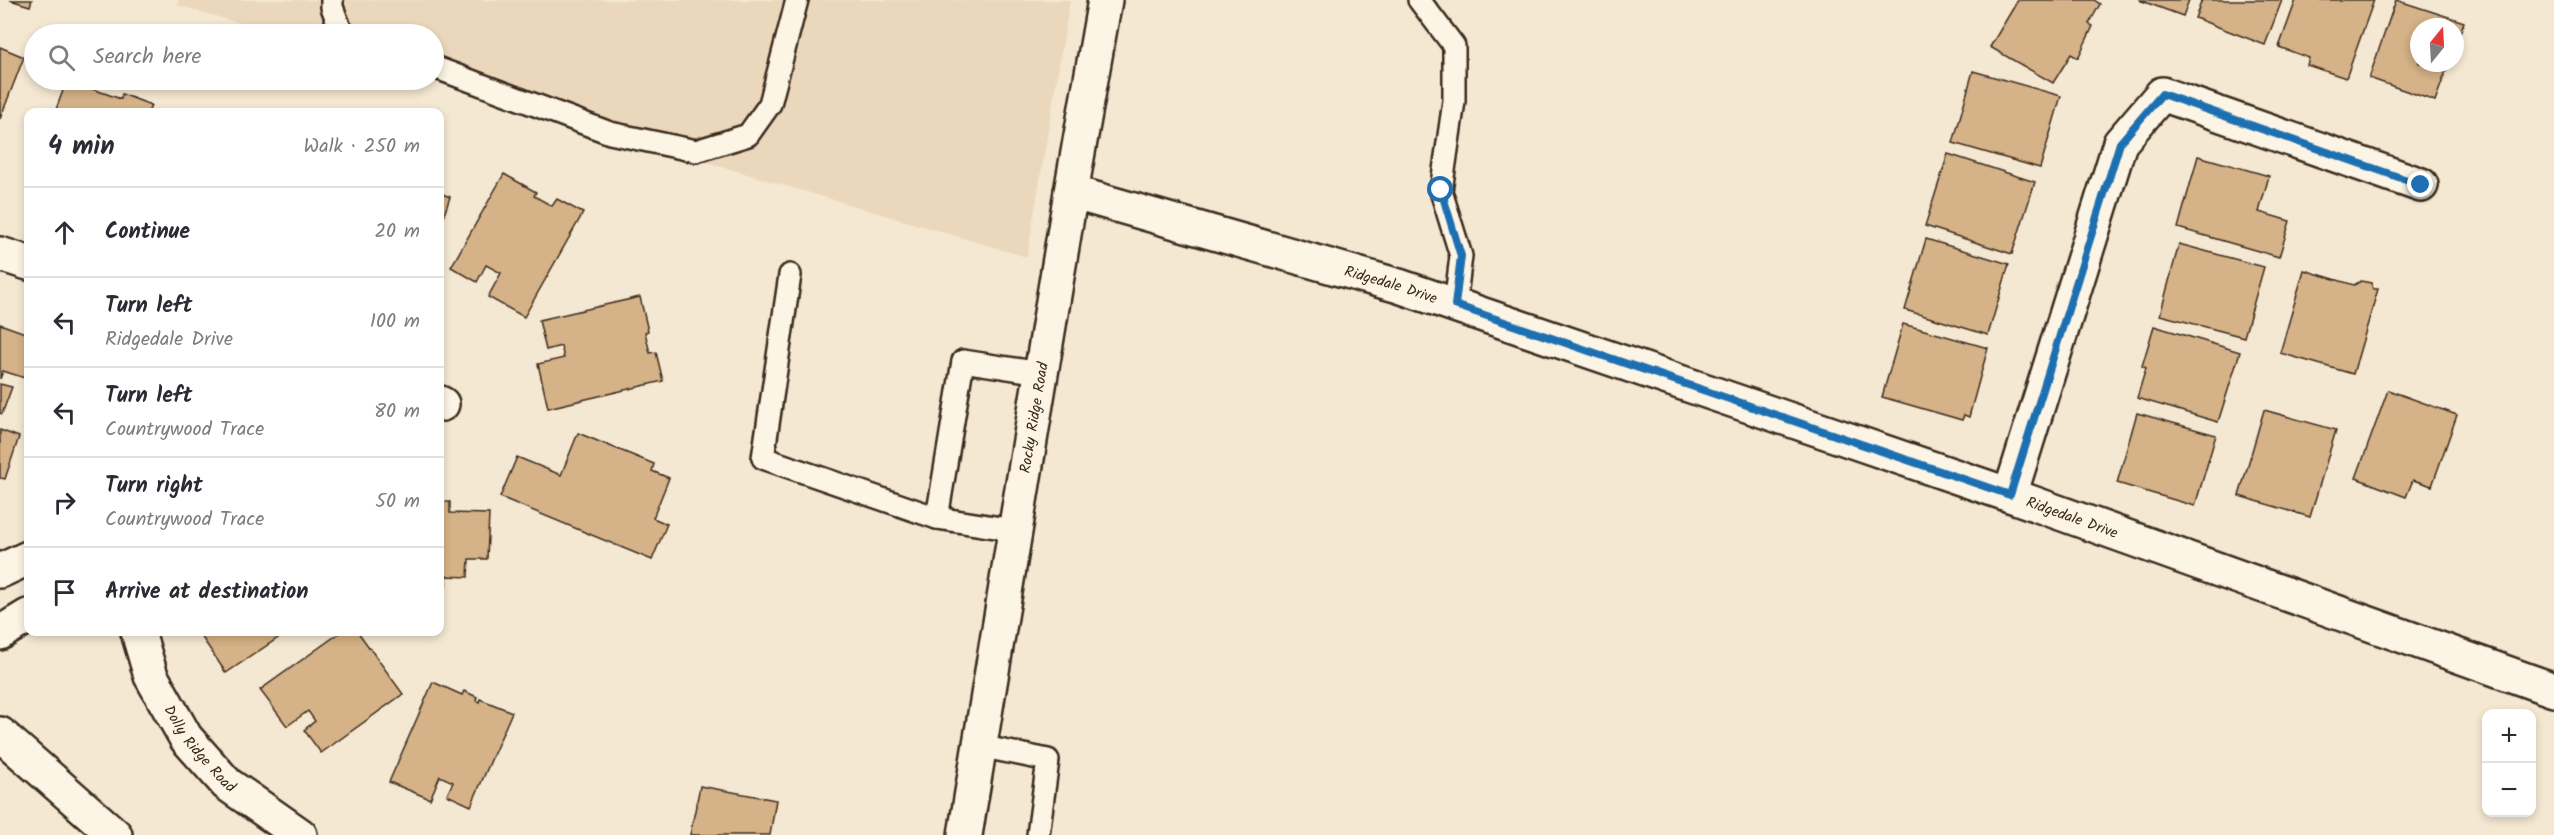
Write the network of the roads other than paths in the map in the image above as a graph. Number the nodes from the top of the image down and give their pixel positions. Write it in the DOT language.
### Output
graph roads {
  1 [pos="332,0"];
  2 [pos="796,0"];
  3 [pos="1104,0"];
  4 [pos="1419,0"];
  5 [pos="339,24"];
  6 [pos="444,71"];
  7 [pos="2421,185"];
  8 [pos="1071,192"];
  9 [pos="0,254"];
  10 [pos="24,262"];
  11 [pos="790,275"];
  12 [pos="1455,305"];
  13 [pos="1041,373"];
  14 [pos="2010,495"];
  15 [pos="937,518"];
  16 [pos="1014,530"];
  17 [pos="24,560"];
  18 [pos="0,572"];
  19 [pos="24,618"];
  20 [pos="0,633"];
  21 [pos="139,636"];
  22 [pos="2554,690"];
  23 [pos="0,734"];
  24 [pos="979,746"];
  25 [pos="115,835"];
  26 [pos="300,835"];
  27 [pos="964,835"];
  28 [pos="1038,835"];
  1 -- 5 [label="lane"];
  2 -- 6 [label="lane"];
  3 -- 8 [label="street, Rocky Ridge Road"];
  4 -- 12 [label="lane"];
  7 -- 14 [label="street"];
  8 -- 12 [label="street, Ridgedale Drive"];
  8 -- 13 [label="street, Rocky Ridge Road"];
  9 -- 10 [label="street"];
  11 -- 15 [label="lane"];
  12 -- 14 [label="street, Ridgedale Drive"];
  13 -- 15 [label="lane"];
  13 -- 16 [label="street, Rocky Ridge Road"];
  14 -- 22 [label="street, Ridgedale Drive"];
  15 -- 16 [label="lane"];
  16 -- 24 [label="street, Rocky Ridge Road"];
  17 -- 18 [label="street"];
  19 -- 20 [label="street"];
  21 -- 26 [label="street, Dolly Ridge Road"];
  23 -- 25 [label="street"];
  24 -- 27 [label="street, Rocky Ridge Road"];
  24 -- 28 [label="lane"];
}
